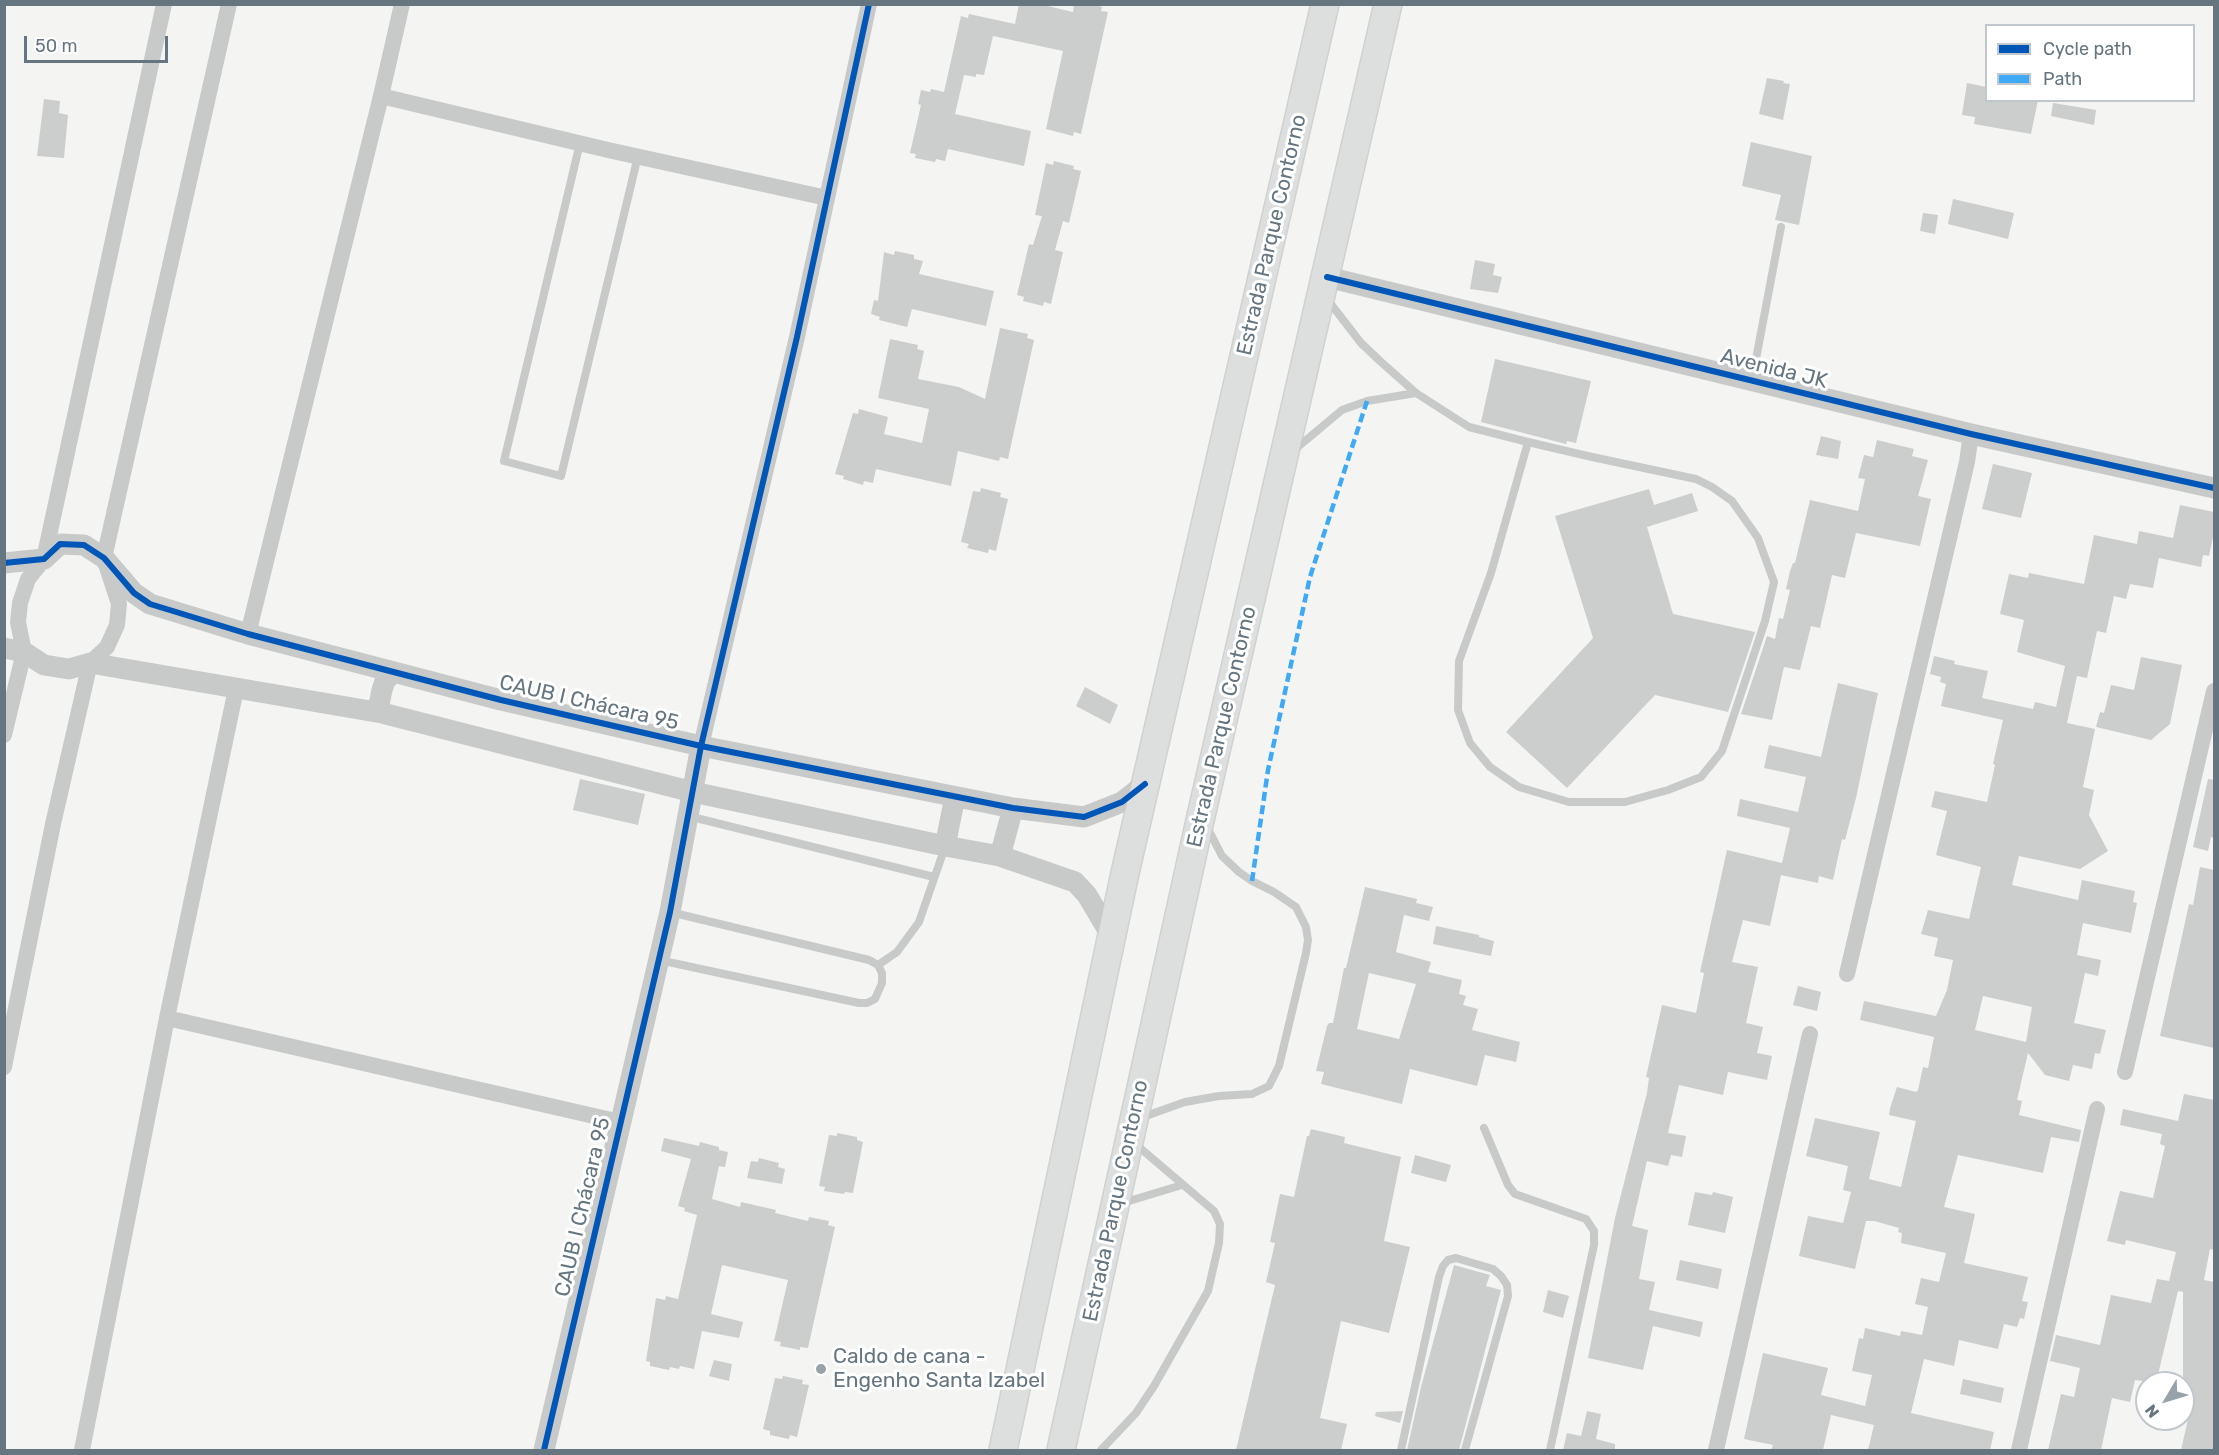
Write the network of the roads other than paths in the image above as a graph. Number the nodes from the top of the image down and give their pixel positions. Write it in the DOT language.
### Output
graph roads {
  1 [pos="164,4"];
  2 [pos="229,4"];
  3 [pos="402,4"];
  4 [pos="869,4"];
  5 [pos="1325,4"];
  6 [pos="1388,4"];
  7 [pos="381,96"];
  8 [pos="580,143"];
  9 [pos="638,156"];
  10 [pos="827,198"];
  11 [pos="1781,227"];
  12 [pos="1325,286"];
  13 [pos="1752,381"];
  14 [pos="1416,393"];
  15 [pos="1971,434"];
  16 [pos="1528,442"];
  17 [pos="1285,458"];
  18 [pos="2214,488"];
  19 [pos="104,558"];
  20 [pos="44,559"];
  21 [pos="4,563"];
  22 [pos="248,634"];
  23 [pos="14,650"];
  24 [pos="90,663"];
  25 [pos="392,673"];
  26 [pos="236,689"];
  27 [pos="2214,691"];
  28 [pos="381,714"];
  29 [pos="4,735"];
  30 [pos="701,746"];
  31 [pos="1145,784"];
  32 [pos="693,792"];
  33 [pos="955,797"];
  34 [pos="1013,808"];
  35 [pos="687,816"];
  36 [pos="1201,816"];
  37 [pos="945,846"];
  38 [pos="1000,856"];
  39 [pos="934,877"];
  40 [pos="670,912"];
  41 [pos="1112,937"];
  42 [pos="658,960"];
  43 [pos="878,965"];
  44 [pos="1847,974"];
  45 [pos="167,1018"];
  46 [pos="1810,1034"];
  47 [pos="4,1067"];
  48 [pos="2125,1072"];
  49 [pos="2097,1109"];
  50 [pos="620,1122"];
  51 [pos="1484,1128"];
  52 [pos="1132,1130"];
  53 [pos="1182,1185"];
  54 [pos="1116,1205"];
  55 [pos="1010,1444"];
  56 [pos="82,1450"];
  57 [pos="544,1450"];
  58 [pos="1061,1450"];
  59 [pos="1101,1450"];
  60 [pos="1401,1450"];
  61 [pos="1465,1450"];
  62 [pos="1550,1450"];
  63 [pos="1716,1450"];
  64 [pos="2019,1450"];
  1 -- 20 [label="street"];
  2 -- 19 [label="street"];
  3 -- 7 [label="street"];
  4 -- 10 [label="street"];
  5 -- 31 [label="highway, Estrada Parque Contorno"];
  6 -- 12 [label="highway, Estrada Parque Contorno"];
  7 -- 8 [label="street"];
  7 -- 22 [label="street"];
  8 -- 9 [label="street"];
  8 -- 9 [label="lane"];
  9 -- 10 [label="street"];
  10 -- 30 [label="street"];
  11 -- 13 [label="lane"];
  12 -- 13 [label="street, Avenida JK"];
  12 -- 14 [label="lane"];
  12 -- 17 [label="highway, Estrada Parque Contorno"];
  13 -- 15 [label="street, Avenida JK"];
  14 -- 16 [label="lane"];
  14 -- 17 [label="lane"];
  15 -- 18 [label="street, Avenida JK"];
  15 -- 44 [label="street"];
  16 -- 16 [label="lane"];
  17 -- 36 [label="highway, Estrada Parque Contorno"];
  19 -- 20 [label="street, CAUB I Chácara 95"];
  19 -- 22 [label="street, CAUB I Chácara 95"];
  19 -- 24 [label="street"];
  20 -- 21 [label="street, CAUB I Chácara 95"];
  20 -- 23 [label="street"];
  22 -- 25 [label="street, CAUB I Chácara 95"];
  23 -- 24 [label="street"];
  23 -- 29 [label="street"];
  24 -- 26 [label="street"];
  24 -- 47 [label="street"];
  25 -- 28 [label="street"];
  25 -- 30 [label="street, CAUB I Chácara 95"];
  26 -- 28 [label="street"];
  26 -- 45 [label="street"];
  27 -- 48 [label="street"];
  28 -- 32 [label="street"];
  30 -- 32 [label="street, CAUB I Chácara 95"];
  30 -- 33 [label="street"];
  31 -- 34 [label="street"];
  31 -- 41 [label="highway, Estrada Parque Contorno"];
  32 -- 35 [label="street, CAUB I Chácara 95"];
  32 -- 37 [label="street"];
  33 -- 34 [label="street"];
  33 -- 37 [label="street"];
  34 -- 38 [label="street"];
  35 -- 39 [label="lane"];
  35 -- 40 [label="street, CAUB I Chácara 95"];
  36 -- 52 [label="highway, Estrada Parque Contorno"];
  36 -- 52 [label="lane"];
  37 -- 38 [label="street"];
  37 -- 39 [label="lane"];
  38 -- 41 [label="street"];
  39 -- 43 [label="lane"];
  40 -- 42 [label="street, CAUB I Chácara 95"];
  40 -- 43 [label="lane"];
  41 -- 55 [label="highway, Estrada Parque Contorno"];
  42 -- 43 [label="lane"];
  42 -- 50 [label="street, CAUB I Chácara 95"];
  45 -- 50 [label="street"];
  45 -- 56 [label="street"];
  46 -- 63 [label="street"];
  49 -- 64 [label="street"];
  50 -- 57 [label="street, CAUB I Chácara 95"];
  51 -- 62 [label="lane"];
  52 -- 53 [label="lane"];
  52 -- 54 [label="highway, Estrada Parque Contorno"];
  53 -- 54 [label="lane"];
  53 -- 59 [label="lane"];
  54 -- 58 [label="highway, Estrada Parque Contorno"];
  60 -- 61 [label="lane"];
}
